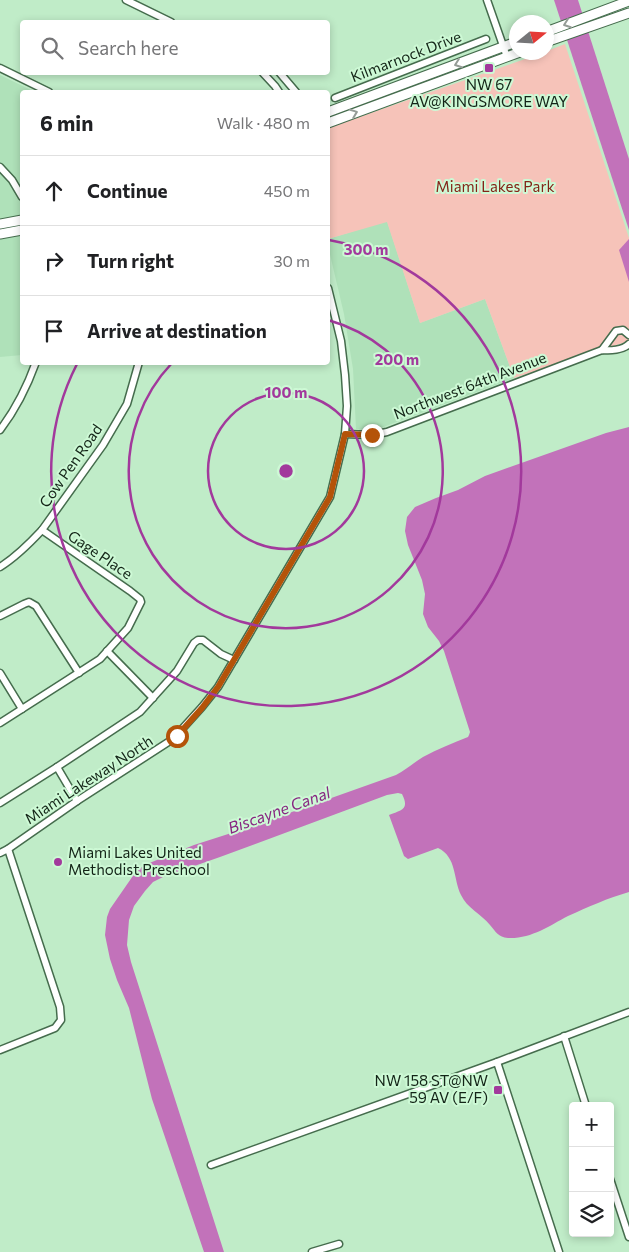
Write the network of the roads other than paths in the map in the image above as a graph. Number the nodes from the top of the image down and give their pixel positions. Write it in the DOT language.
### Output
graph roads {
  1 [pos="126,0"];
  2 [pos="487,0"];
  3 [pos="629,1"];
  4 [pos="616,3"];
  5 [pos="629,12"];
  6 [pos="167,20"];
  7 [pos="605,21"];
  8 [pos="554,29"];
  9 [pos="486,39"];
  10 [pos="554,39"];
  11 [pos="509,45"];
  12 [pos="504,47"];
  13 [pos="507,57"];
  14 [pos="0,68"];
  15 [pos="265,75"];
  16 [pos="282,75"];
  17 [pos="396,86"];
  18 [pos="45,90"];
  19 [pos="277,90"];
  20 [pos="294,90"];
  21 [pos="400,96"];
  22 [pos="335,98"];
  23 [pos="330,111"];
  24 [pos="330,122"];
  25 [pos="0,167"];
  26 [pos="20,193"];
  27 [pos="20,220"];
  28 [pos="0,224"];
  29 [pos="20,230"];
  30 [pos="0,234"];
  31 [pos="330,296"];
  32 [pos="629,334"];
  33 [pos="629,344"];
  34 [pos="602,350"];
  35 [pos="35,365"];
  36 [pos="138,365"];
  37 [pos="0,430"];
  38 [pos="345,434"];
  39 [pos="42,530"];
  40 [pos="0,567"];
  41 [pos="0,616"];
  42 [pos="107,651"];
  43 [pos="234,660"];
  44 [pos="0,674"];
  45 [pos="79,674"];
  46 [pos="153,698"];
  47 [pos="22,709"];
  48 [pos="0,723"];
  49 [pos="57,767"];
  50 [pos="77,801"];
  51 [pos="0,803"];
  52 [pos="8,850"];
  53 [pos="0,853"];
  54 [pos="629,1012"];
  55 [pos="564,1036"];
  56 [pos="0,1050"];
  57 [pos="497,1062"];
  58 [pos="585,1102"];
  59 [pos="211,1165"];
  60 [pos="614,1191"];
  61 [pos="629,1237"];
  62 [pos="339,1244"];
  63 [pos="312,1252"];
  64 [pos="559,1252"];
  1 -- 6 [label="street"];
  2 -- 12 [label="street"];
  3 -- 4 [label="main road"];
  4 -- 5 [label="main road"];
  4 -- 7 [label="main road"];
  4 -- 8 [label="main road, one-way"];
  5 -- 7 [label="main road"];
  7 -- 10 [label="main road"];
  9 -- 22 [label="street, Kilmarnock Drive"];
  11 -- 12 [label="main road"];
  12 -- 13 [label="street"];
  12 -- 17 [label="main road, one-way"];
  13 -- 21 [label="main road"];
  14 -- 18 [label="street"];
  15 -- 19 [label="street"];
  16 -- 20 [label="street"];
  17 -- 21 [label="main road"];
  17 -- 23 [label="main road"];
  24 -- 21 [label="main road, one-way"];
  25 -- 26 [label="street"];
  27 -- 28 [label="main road"];
  29 -- 30 [label="main road"];
  31 -- 38 [label="street, Miami Lakeway North"];
  32 -- 34 [label="street"];
  33 -- 34 [label="street, Northwest 64th Avenue"];
  34 -- 38 [label="street, Northwest 64th Avenue"];
  35 -- 37 [label="street"];
  36 -- 39 [label="street, Cow Pen Road"];
  38 -- 43 [label="street, Miami Lakeway North"];
  39 -- 40 [label="street, Cow Pen Road"];
  39 -- 42 [label="street, Gage Place"];
  41 -- 45 [label="street"];
  42 -- 45 [label="street"];
  42 -- 46 [label="street"];
  43 -- 46 [label="street"];
  43 -- 50 [label="street, Miami Lakeway North"];
  44 -- 47 [label="street"];
  45 -- 47 [label="street"];
  46 -- 49 [label="street"];
  47 -- 48 [label="street"];
  49 -- 50 [label="street"];
  49 -- 51 [label="street"];
  50 -- 52 [label="street, Miami Lakeway North"];
  52 -- 53 [label="street, Miami Lakeway North"];
  52 -- 56 [label="street"];
  54 -- 55 [label="street"];
  55 -- 57 [label="street"];
  55 -- 58 [label="street"];
  57 -- 59 [label="street"];
  57 -- 64 [label="street"];
  60 -- 61 [label="street"];
  62 -- 63 [label="street"];
}
